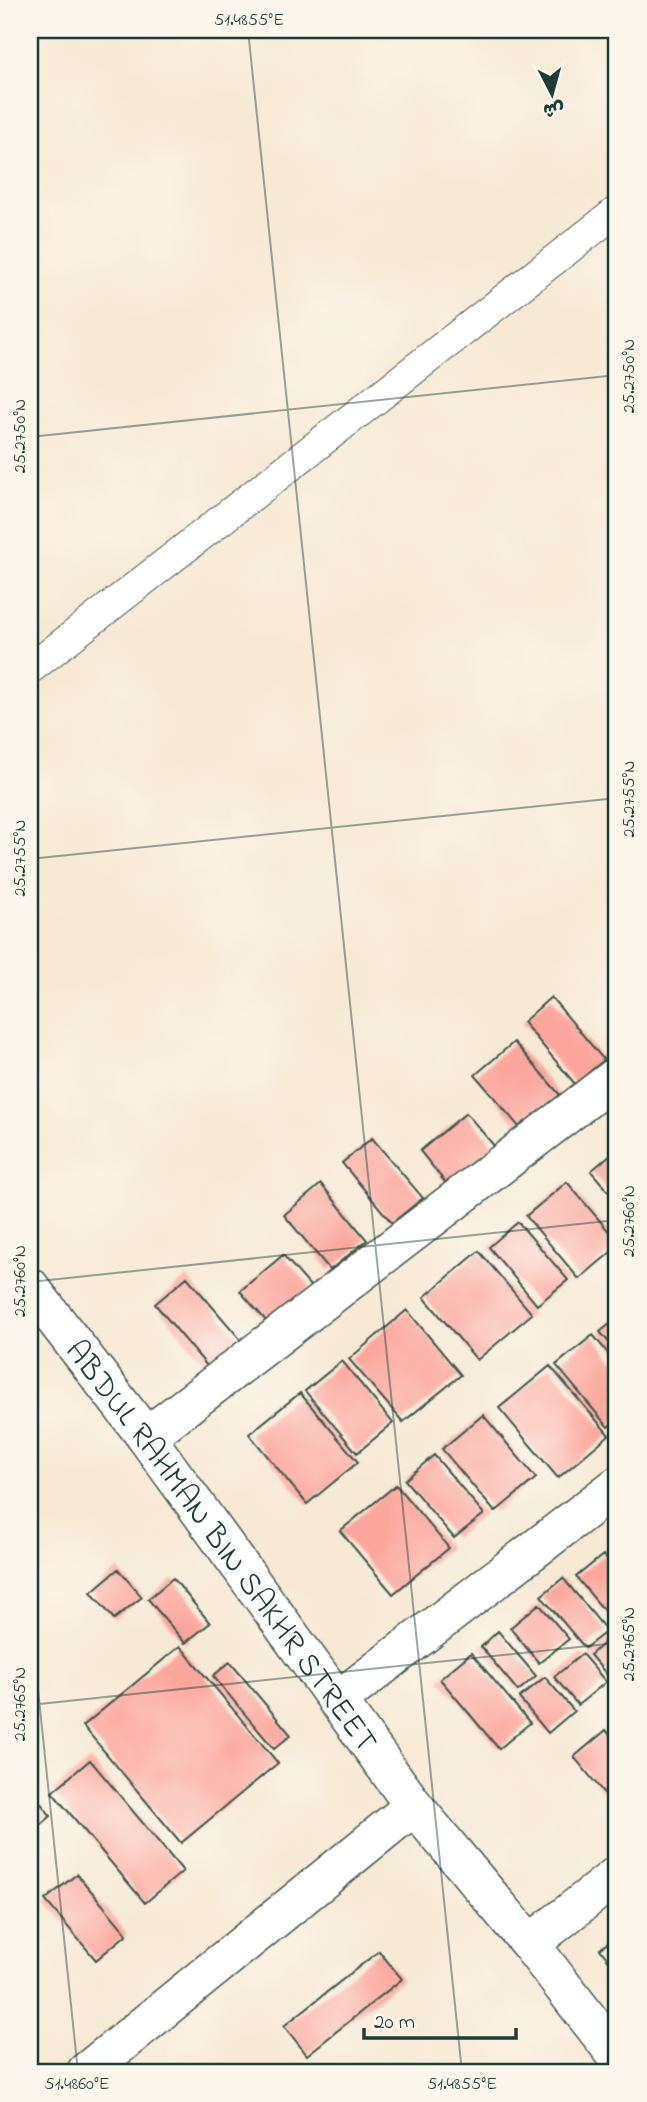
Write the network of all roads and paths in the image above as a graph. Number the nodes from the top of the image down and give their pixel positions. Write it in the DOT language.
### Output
graph roads {
  1 [pos="617,211"];
  2 [pos="30,669"];
  3 [pos="617,1076"];
  4 [pos="30,1287"];
  5 [pos="146,1437"];
  6 [pos="617,1486"];
  7 [pos="337,1701"];
  8 [pos="414,1806"];
  9 [pos="610,1881"];
  10 [pos="530,1944"];
  11 [pos="617,2056"];
  12 [pos="86,2072"];
  1 -- 2 [label="lane"];
  3 -- 5 [label="street"];
  4 -- 5 [label="street, ABDUL RAHMAN BIN SAKHR STREET"];
  5 -- 7 [label="street, ABDUL RAHMAN BIN SAKHR STREET"];
  6 -- 7 [label="street"];
  7 -- 8 [label="street, ABDUL RAHMAN BIN SAKHR STREET"];
  8 -- 10 [label="street, ABDUL RAHMAN BIN SAKHR STREET"];
  8 -- 12 [label="street"];
  9 -- 10 [label="street"];
  10 -- 11 [label="street, ABDUL RAHMAN BIN SAKHR STREET"];
}
